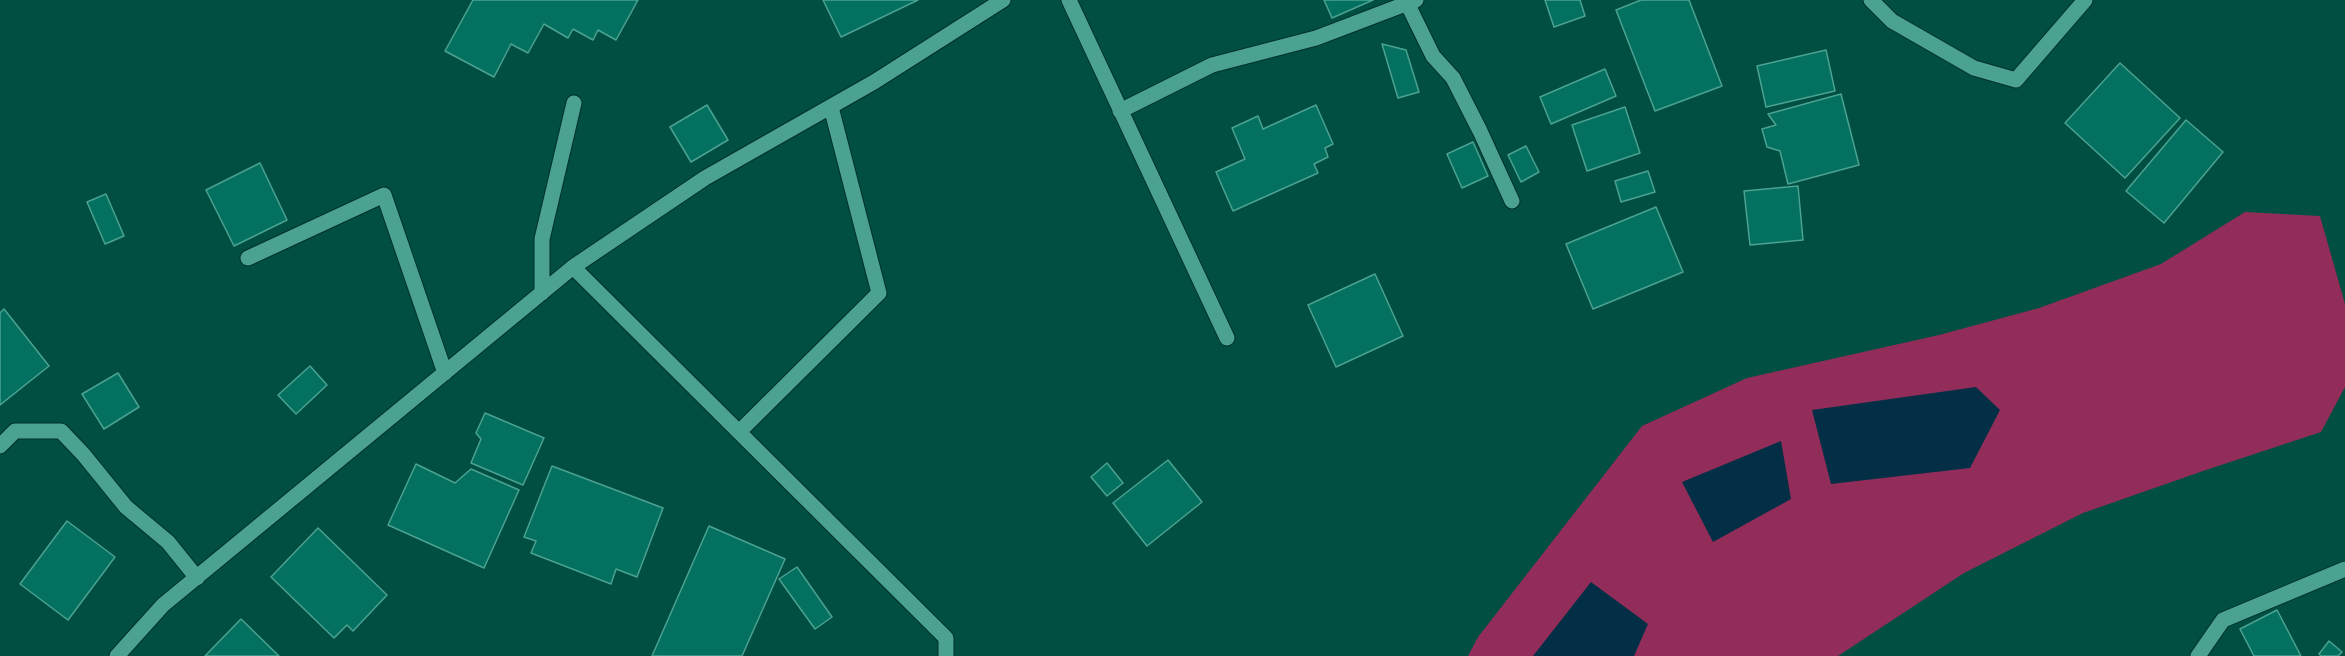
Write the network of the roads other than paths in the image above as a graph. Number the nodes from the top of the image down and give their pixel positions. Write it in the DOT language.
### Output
graph roads {
  1 [pos="1003,0"];
  2 [pos="1069,0"];
  3 [pos="1871,0"];
  4 [pos="2085,0"];
  5 [pos="1411,2"];
  6 [pos="574,104"];
  7 [pos="831,107"];
  8 [pos="1120,111"];
  9 [pos="1512,201"];
  10 [pos="248,258"];
  11 [pos="573,267"];
  12 [pos="542,293"];
  13 [pos="1227,338"];
  14 [pos="445,373"];
  15 [pos="739,432"];
  16 [pos="0,446"];
  17 [pos="2345,569"];
  18 [pos="197,578"];
  19 [pos="117,656"];
  20 [pos="946,656"];
  21 [pos="2198,656"];
  1 -- 7 [label="street"];
  2 -- 8 [label="street"];
  3 -- 4 [label="street"];
  5 -- 8 [label="street"];
  5 -- 9 [label="street"];
  6 -- 12 [label="street"];
  7 -- 11 [label="street"];
  7 -- 15 [label="street"];
  8 -- 13 [label="street"];
  10 -- 14 [label="street"];
  11 -- 12 [label="street"];
  11 -- 15 [label="street"];
  12 -- 14 [label="street"];
  14 -- 18 [label="street"];
  15 -- 20 [label="street"];
  16 -- 18 [label="street"];
  17 -- 21 [label="street"];
  18 -- 19 [label="street"];
}
